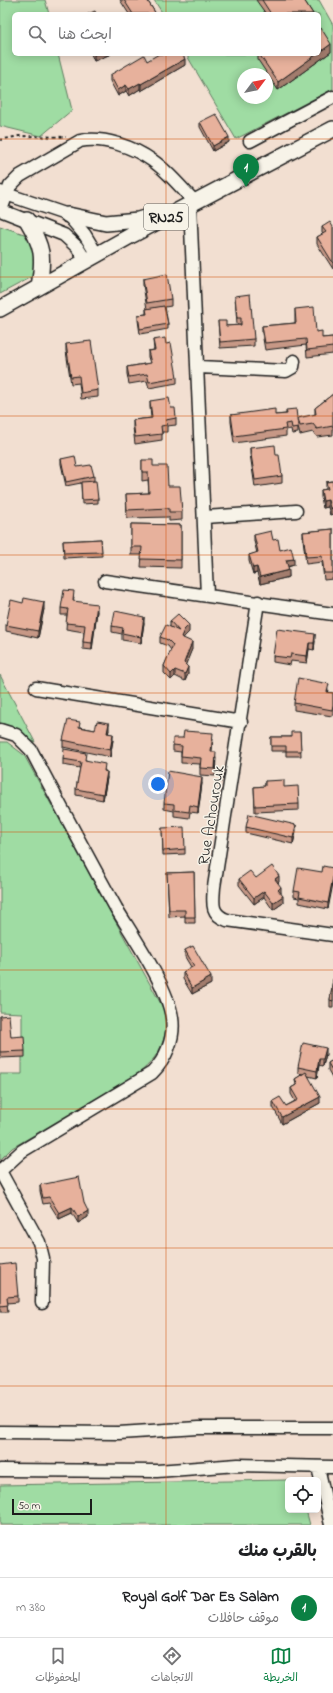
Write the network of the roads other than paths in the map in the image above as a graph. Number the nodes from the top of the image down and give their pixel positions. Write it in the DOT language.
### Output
graph roads {
  1 [pos="333,97"];
  2 [pos="333,129"];
  3 [pos="250,141"];
  4 [pos="3,193"];
  5 [pos="189,205"];
  6 [pos="1,210"];
  7 [pos="68,215"];
  8 [pos="27,220"];
  9 [pos="92,258"];
  10 [pos="39,287"];
  11 [pos="0,309"];
  12 [pos="294,361"];
  13 [pos="198,367"];
  14 [pos="296,511"];
  15 [pos="205,517"];
  16 [pos="105,581"];
  17 [pos="207,595"];
  18 [pos="258,602"];
  19 [pos="333,614"];
  20 [pos="36,688"];
  21 [pos="241,722"];
  22 [pos="0,730"];
  23 [pos="333,935"];
  24 [pos="0,1171"];
  25 [pos="42,1303"];
  26 [pos="333,1428"];
  27 [pos="0,1432"];
  28 [pos="318,1467"];
  29 [pos="333,1467"];
  30 [pos="0,1470"];
  31 [pos="331,1525"];
  1 -- 3 [label="street"];
  2 -- 5 [label="main road, RN25"];
  4 -- 5 [label="street"];
  4 -- 6 [label="street"];
  4 -- 7 [label="street"];
  5 -- 7 [label="main road"];
  5 -- 9 [label="main road, RN25"];
  5 -- 13 [label="street"];
  6 -- 8 [label="street"];
  7 -- 9 [label="street"];
  8 -- 9 [label="street"];
  8 -- 10 [label="main road"];
  9 -- 10 [label="main road, RN25"];
  10 -- 11 [label="main road, RN25"];
  12 -- 13 [label="street"];
  13 -- 15 [label="street"];
  14 -- 15 [label="street"];
  15 -- 17 [label="street"];
  16 -- 17 [label="street"];
  17 -- 18 [label="street"];
  18 -- 19 [label="street"];
  18 -- 21 [label="street, Rue Achourouk"];
  20 -- 21 [label="street"];
  21 -- 23 [label="street, Rue Achourouk"];
  22 -- 24 [label="street"];
  24 -- 25 [label="street"];
  26 -- 27 [label="street"];
  28 -- 29 [label="street"];
  28 -- 30 [label="street"];
  28 -- 31 [label="street"];
}
